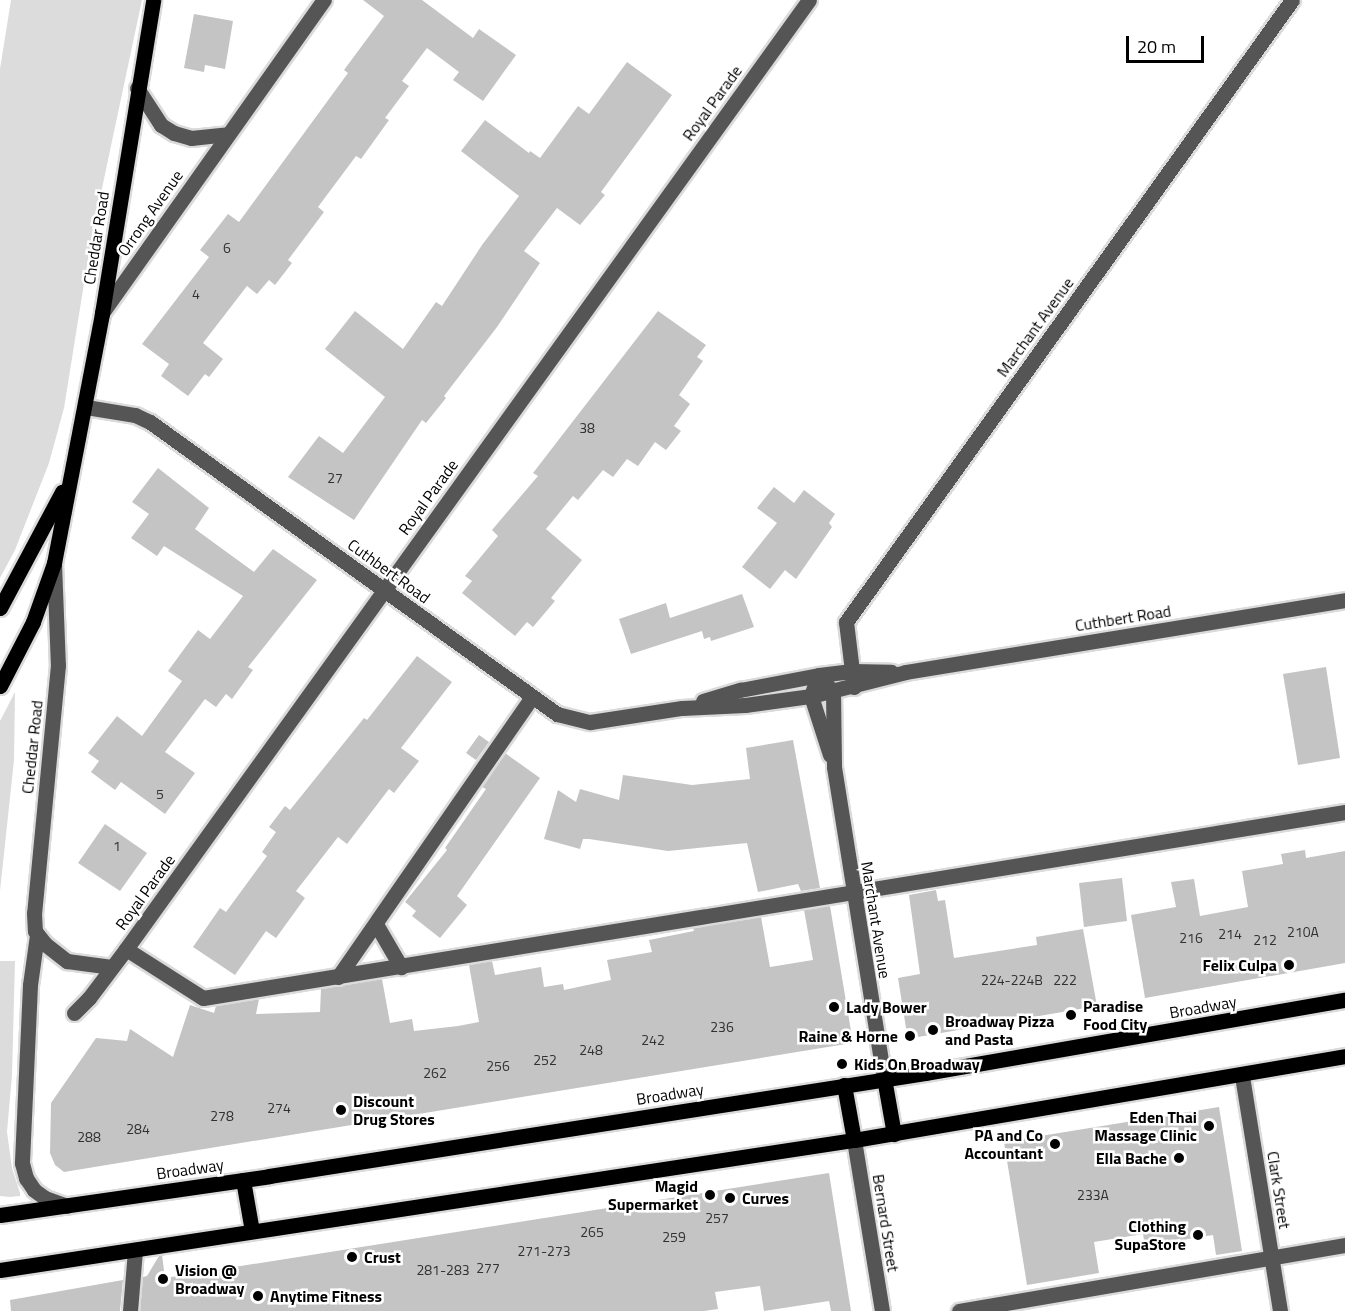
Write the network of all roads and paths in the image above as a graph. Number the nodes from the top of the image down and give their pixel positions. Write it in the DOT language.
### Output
graph roads {
  1 [pos="153,0"];
  2 [pos="324,0"];
  3 [pos="809,0"];
  4 [pos="1292,0"];
  5 [pos="137,88"];
  6 [pos="228,134"];
  7 [pos="102,313"];
  8 [pos="86,407"];
  9 [pos="68,481"];
  10 [pos="54,563"];
  11 [pos="384,588"];
  12 [pos="1345,600"];
  13 [pos="0,608"];
  14 [pos="852,671"];
  15 [pos="906,672"];
  16 [pos="819,675"];
  17 [pos="0,686"];
  18 [pos="854,687"];
  19 [pos="833,692"];
  20 [pos="811,696"];
  21 [pos="532,697"];
  22 [pos="682,708"];
  23 [pos="834,767"];
  24 [pos="1345,812"];
  25 [pos="854,894"];
  26 [pos="376,924"];
  27 [pos="37,935"];
  28 [pos="126,949"];
  29 [pos="112,967"];
  30 [pos="401,967"];
  31 [pos="338,977"];
  32 [pos="1345,1000"];
  33 [pos="74,1013"];
  34 [pos="1345,1056"];
  35 [pos="1242,1076"];
  36 [pos="884,1078"];
  37 [pos="844,1085"];
  38 [pos="894,1134"];
  39 [pos="854,1140"];
  40 [pos="243,1180"];
  41 [pos="67,1206"];
  42 [pos="0,1215"];
  43 [pos="252,1231"];
  44 [pos="1345,1245"];
  45 [pos="135,1250"];
  46 [pos="1271,1257"];
  47 [pos="0,1270"];
  48 [pos="130,1311"];
  49 [pos="882,1311"];
  50 [pos="959,1311"];
  51 [pos="1280,1311"];
  1 -- 5 [label="main road, Cheddar Road"];
  2 -- 6 [label="street, Orrong Avenue"];
  3 -- 11 [label="street, Royal Parade"];
  4 -- 14 [label="street, Marchant Avenue"];
  5 -- 6 [label="street"];
  5 -- 7 [label="main road, Cheddar Road"];
  6 -- 7 [label="street, Orrong Avenue"];
  7 -- 8 [label="main road, Cheddar Road"];
  8 -- 9 [label="main road, Cheddar Road"];
  8 -- 11 [label="street, Cuthbert Road"];
  9 -- 10 [label="main road, Cheddar Road"];
  9 -- 13 [label="main road, Cheddar Road"];
  10 -- 17 [label="main road, Cheddar Road"];
  10 -- 27 [label="street, Cheddar Road"];
  11 -- 21 [label="street, Cuthbert Road"];
  11 -- 28 [label="street, Royal Parade"];
  12 -- 15 [label="street, Cuthbert Road"];
  14 -- 15 [label="street, Cuthbert Road"];
  14 -- 16 [label="street, Cuthbert Road"];
  14 -- 18 [label="street, Marchant Avenue"];
  15 -- 18 [label="street, Cuthbert Road"];
  16 -- 19 [label="street"];
  16 -- 20 [label="street"];
  16 -- 22 [label="street, Cuthbert Road"];
  18 -- 19 [label="street, Cuthbert Road"];
  19 -- 20 [label="street, Cuthbert Road"];
  19 -- 23 [label="street, Marchant Avenue"];
  20 -- 22 [label="street, Cuthbert Road"];
  20 -- 23 [label="street, Marchant Avenue"];
  21 -- 22 [label="street, Cuthbert Road"];
  21 -- 26 [label="street"];
  23 -- 25 [label="street, Marchant Avenue"];
  24 -- 25 [label="street"];
  25 -- 30 [label="street"];
  25 -- 36 [label="street, Marchant Avenue"];
  26 -- 30 [label="street"];
  26 -- 31 [label="street"];
  27 -- 29 [label="street"];
  27 -- 41 [label="street, Cheddar Road"];
  28 -- 29 [label="street, Royal Parade"];
  28 -- 31 [label="street"];
  29 -- 33 [label="street, Royal Parade"];
  30 -- 31 [label="street"];
  32 -- 36 [label="main road, Broadway"];
  34 -- 35 [label="main road"];
  35 -- 38 [label="main road"];
  35 -- 46 [label="street, Clark Street"];
  36 -- 37 [label="main road, Broadway"];
  36 -- 38 [label="main road"];
  37 -- 39 [label="main road"];
  37 -- 40 [label="main road, Broadway"];
  38 -- 39 [label="main road"];
  39 -- 43 [label="main road"];
  39 -- 49 [label="street, Bernard Street"];
  40 -- 41 [label="main road, Broadway"];
  40 -- 43 [label="main road"];
  41 -- 42 [label="main road, Broadway"];
  43 -- 45 [label="main road"];
  44 -- 46 [label="street"];
  45 -- 47 [label="main road"];
  45 -- 48 [label="street"];
  46 -- 50 [label="street"];
  46 -- 51 [label="street, Clark Street"];
}
